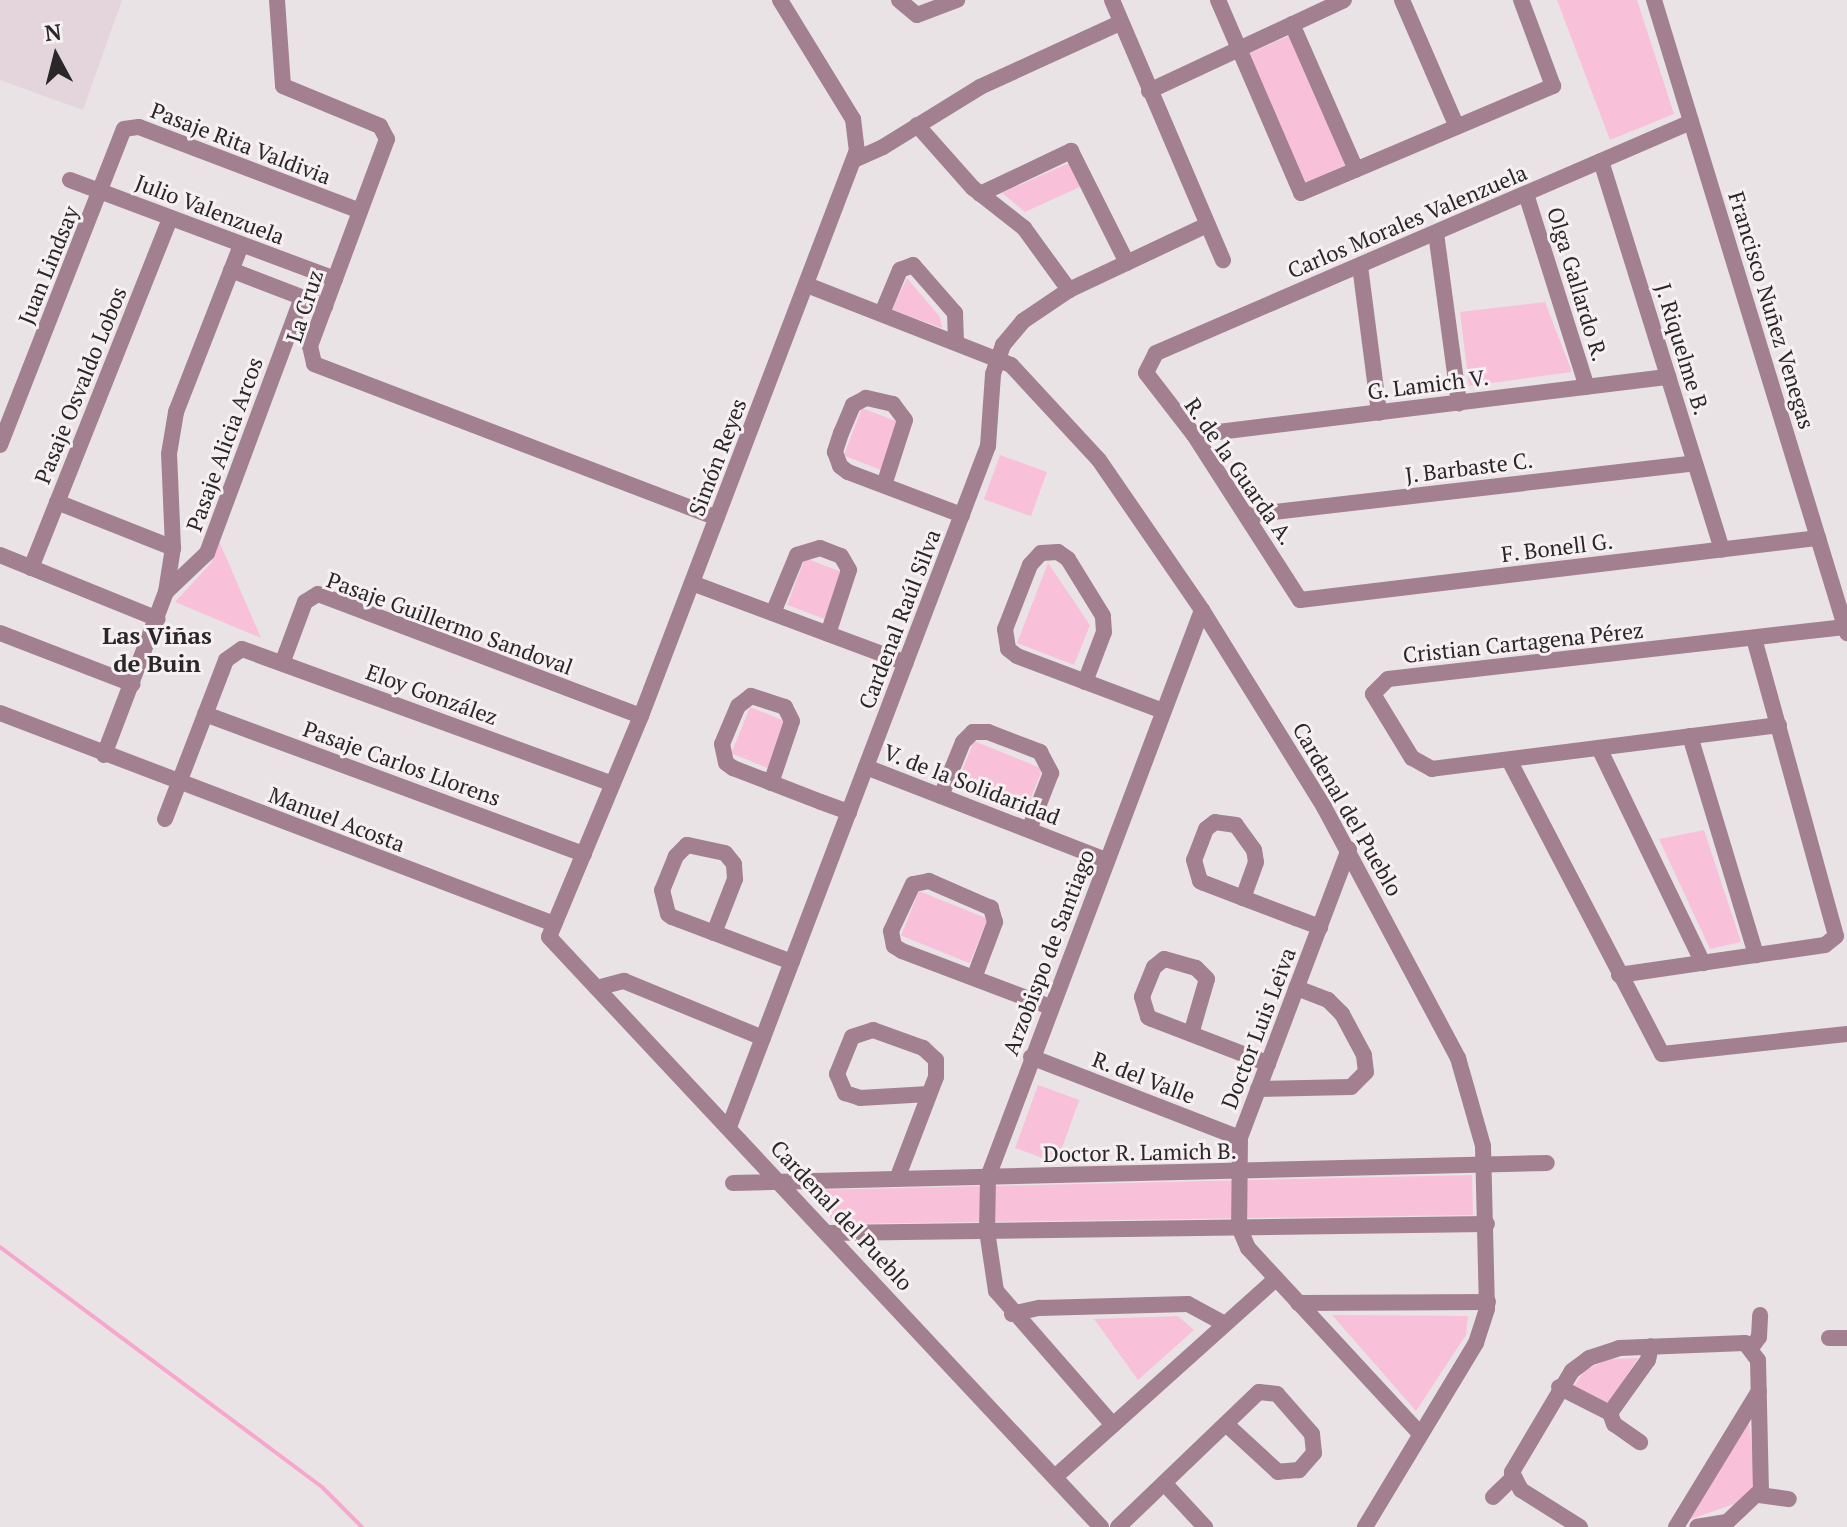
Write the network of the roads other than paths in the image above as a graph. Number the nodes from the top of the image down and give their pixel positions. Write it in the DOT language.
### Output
graph roads {
  1 [pos="277,0"];
  2 [pos="780,0"];
  3 [pos="899,0"];
  4 [pos="957,0"];
  5 [pos="1112,0"];
  6 [pos="1218,0"];
  7 [pos="1344,0"];
  8 [pos="1402,0"];
  9 [pos="1521,0"];
  10 [pos="1654,0"];
  11 [pos="1120,23"];
  12 [pos="1292,24"];
  13 [pos="1237,49"];
  14 [pos="1149,91"];
  15 [pos="1691,122"];
  16 [pos="917,125"];
  17 [pos="1457,127"];
  18 [pos="854,160"];
  19 [pos="1601,161"];
  20 [pos="1356,170"];
  21 [pos="70,180"];
  22 [pos="102,192"];
  23 [pos="980,194"];
  24 [pos="1526,194"];
  25 [pos="360,211"];
  26 [pos="170,218"];
  27 [pos="1207,225"];
  28 [pos="1436,233"];
  29 [pos="241,245"];
  30 [pos="1223,260"];
  31 [pos="1127,263"];
  32 [pos="1360,266"];
  33 [pos="231,270"];
  34 [pos="335,279"];
  35 [pos="807,285"];
  36 [pos="1069,290"];
  37 [pos="302,297"];
  38 [pos="325,306"];
  39 [pos="882,313"];
  40 [pos="956,342"];
  41 [pos="998,358"];
  42 [pos="1146,367"];
  43 [pos="1668,377"];
  44 [pos="1587,387"];
  45 [pos="1459,403"];
  46 [pos="1379,413"];
  47 [pos="1194,435"];
  48 [pos="0,445"];
  49 [pos="1695,463"];
  50 [pos="884,485"];
  51 [pos="57,502"];
  52 [pos="962,515"];
  53 [pos="1248,515"];
  54 [pos="717,518"];
  55 [pos="1818,538"];
  56 [pos="173,548"];
  57 [pos="1722,550"];
  58 [pos="0,555"];
  59 [pos="31,568"];
  60 [pos="692,583"];
  61 [pos="166,592"];
  62 [pos="1300,600"];
  63 [pos="1202,610"];
  64 [pos="773,613"];
  65 [pos="158,619"];
  66 [pos="1846,630"];
  67 [pos="0,633"];
  68 [pos="828,634"];
  69 [pos="1754,638"];
  70 [pos="283,661"];
  71 [pos="906,663"];
  72 [pos="1085,682"];
  73 [pos="132,684"];
  74 [pos="1163,711"];
  75 [pos="0,713"];
  76 [pos="205,714"];
  77 [pos="641,716"];
  78 [pos="1779,725"];
  79 [pos="1690,736"];
  80 [pos="1599,748"];
  81 [pos="104,755"];
  82 [pos="1509,760"];
  83 [pos="866,767"];
  84 [pos="178,783"];
  85 [pos="771,783"];
  86 [pos="612,784"];
  87 [pos="941,796"];
  88 [pos="849,812"];
  89 [pos="165,819"];
  90 [pos="1029,830"];
  91 [pos="1349,849"];
  92 [pos="584,854"];
  93 [pos="1106,860"];
  94 [pos="1243,898"];
  95 [pos="1320,927"];
  96 [pos="552,931"];
  97 [pos="714,933"];
  98 [pos="1756,955"];
  99 [pos="792,962"];
  100 [pos="1703,963"];
  101 [pos="1619,975"];
  102 [pos="974,978"];
  103 [pos="597,988"];
  104 [pos="1296,988"];
  105 [pos="1050,1007"];
  106 [pos="1191,1034"];
  107 [pos="1847,1034"];
  108 [pos="763,1038"];
  109 [pos="1031,1057"];
  110 [pos="1268,1064"];
  111 [pos="1258,1089"];
  112 [pos="929,1094"];
  113 [pos="729,1127"];
  114 [pos="1240,1138"];
  115 [pos="1547,1163"];
  116 [pos="1484,1166"];
  117 [pos="1236,1172"];
  118 [pos="988,1177"];
  119 [pos="897,1179"];
  120 [pos="781,1182"];
  121 [pos="733,1183"];
  122 [pos="1487,1224"];
  123 [pos="1239,1227"];
  124 [pos="987,1231"];
  125 [pos="829,1233"];
  126 [pos="1276,1279"];
  127 [pos="1488,1302"];
  128 [pos="1298,1303"];
  129 [pos="1012,1314"];
  130 [pos="1760,1315"];
  131 [pos="1225,1324"];
  132 [pos="1829,1338"];
  133 [pos="1847,1338"];
  134 [pos="1651,1346"];
  135 [pos="1752,1347"];
  136 [pos="1559,1387"];
  137 [pos="1760,1389"];
  138 [pos="1610,1413"];
  139 [pos="1742,1418"];
  140 [pos="1226,1424"];
  141 [pos="1113,1425"];
  142 [pos="1760,1425"];
  143 [pos="1420,1434"];
  144 [pos="1640,1442"];
  145 [pos="1055,1477"];
  146 [pos="1513,1478"];
  147 [pos="1165,1484"];
  148 [pos="1759,1495"];
  149 [pos="1493,1497"];
  150 [pos="1789,1499"];
  151 [pos="1680,1524"];
  152 [pos="1729,1524"];
  153 [pos="1101,1527"];
  154 [pos="1118,1527"];
  155 [pos="1205,1527"];
  156 [pos="1365,1527"];
  157 [pos="1580,1527"];
  158 [pos="1697,1527"];
  1 -- 25 [label="street, La Cruz"];
  2 -- 18 [label="street, Simón Reyes"];
  3 -- 4 [label="street"];
  5 -- 11 [label="street"];
  6 -- 13 [label="street"];
  7 -- 12 [label="street"];
  8 -- 17 [label="street"];
  9 -- 17 [label="street"];
  10 -- 15 [label="street, Francisco Nuñez Venegas"];
  11 -- 14 [label="street"];
  11 -- 16 [label="street"];
  12 -- 13 [label="street"];
  12 -- 20 [label="street"];
  13 -- 14 [label="street"];
  13 -- 20 [label="street"];
  14 -- 27 [label="street"];
  15 -- 19 [label="street, Carlos Morales Valenzuela"];
  15 -- 55 [label="street, Francisco Nuñez Venegas"];
  16 -- 18 [label="street"];
  16 -- 23 [label="street"];
  17 -- 20 [label="street"];
  18 -- 35 [label="street, Simón Reyes"];
  19 -- 24 [label="street, Carlos Morales Valenzuela"];
  19 -- 43 [label="street, J. Riquelme B."];
  21 -- 22 [label="street, Julio Valenzuela"];
  22 -- 25 [label="street, Pasaje Rita Valdivia"];
  22 -- 26 [label="street, Julio Valenzuela"];
  22 -- 48 [label="street, Juan Lindsay"];
  23 -- 31 [label="street"];
  23 -- 36 [label="street"];
  24 -- 28 [label="street, Carlos Morales Valenzuela"];
  24 -- 44 [label="street, Olga Gallardo R."];
  25 -- 34 [label="street, La Cruz"];
  26 -- 29 [label="street, Julio Valenzuela"];
  26 -- 51 [label="street, Pasaje Osvaldo Lobos"];
  27 -- 30 [label="street"];
  27 -- 31 [label="street, Cardenal Raúl Silva"];
  28 -- 32 [label="street, Carlos Morales Valenzuela"];
  28 -- 45 [label="street"];
  29 -- 33 [label="street"];
  29 -- 34 [label="street, Julio Valenzuela"];
  31 -- 36 [label="street, Cardenal Raúl Silva"];
  32 -- 42 [label="street, Carlos Morales Valenzuela"];
  32 -- 46 [label="street"];
  33 -- 37 [label="street"];
  33 -- 56 [label="street"];
  34 -- 38 [label="street, La Cruz"];
  35 -- 39 [label="street, Cardenal del Pueblo"];
  35 -- 54 [label="street, Simón Reyes"];
  36 -- 41 [label="street, Cardenal Raúl Silva"];
  37 -- 38 [label="street"];
  37 -- 61 [label="street, Pasaje Alicia Arcos"];
  38 -- 54 [label="street, La Cruz"];
  39 -- 40 [label="street, Cardenal del Pueblo"];
  39 -- 40 [label="street"];
  40 -- 41 [label="street, Cardenal del Pueblo"];
  41 -- 52 [label="street, Cardenal Raúl Silva"];
  41 -- 63 [label="street, Cardenal del Pueblo"];
  42 -- 47 [label="street, R. de la Guarda A."];
  43 -- 44 [label="street, G. Lamich V."];
  43 -- 49 [label="street, J. Riquelme B."];
  44 -- 45 [label="street, G. Lamich V."];
  45 -- 46 [label="street, G. Lamich V."];
  46 -- 47 [label="street, G. Lamich V."];
  47 -- 53 [label="street, R. de la Guarda A."];
  49 -- 53 [label="street, J. Barbaste C."];
  49 -- 57 [label="street, J. Riquelme B."];
  50 -- 50 [label="street"];
  50 -- 52 [label="street"];
  51 -- 56 [label="street"];
  51 -- 59 [label="street, Pasaje Osvaldo Lobos"];
  52 -- 71 [label="street, Cardenal Raúl Silva"];
  53 -- 62 [label="street, R. de la Guarda A."];
  54 -- 60 [label="street, Simón Reyes"];
  55 -- 57 [label="street, F. Bonell G."];
  55 -- 66 [label="street, Francisco Nuñez Venegas"];
  56 -- 61 [label="street"];
  57 -- 62 [label="street, F. Bonell G."];
  58 -- 59 [label="street"];
  59 -- 65 [label="street"];
  60 -- 64 [label="street"];
  60 -- 77 [label="street, Simón Reyes"];
  61 -- 65 [label="street"];
  63 -- 74 [label="street, Arzobispo de Santiago"];
  63 -- 91 [label="street, Cardenal del Pueblo"];
  64 -- 68 [label="street"];
  64 -- 68 [label="street"];
  65 -- 73 [label="street"];
  66 -- 69 [label="street, Cristian Cartagena Pérez"];
  67 -- 73 [label="street"];
  68 -- 71 [label="street"];
  69 -- 78 [label="street"];
  69 -- 82 [label="street, Cristian Cartagena Pérez"];
  70 -- 76 [label="street, Eloy González"];
  70 -- 77 [label="street, Pasaje Guillermo Sandoval"];
  70 -- 86 [label="street, Eloy González"];
  71 -- 83 [label="street, Cardenal Raúl Silva"];
  72 -- 72 [label="street"];
  72 -- 74 [label="street"];
  73 -- 81 [label="street"];
  74 -- 93 [label="street, Arzobispo de Santiago"];
  75 -- 81 [label="street, Manuel Acosta"];
  76 -- 84 [label="street"];
  76 -- 92 [label="street, Pasaje Carlos Llorens"];
  77 -- 86 [label="street, Simón Reyes"];
  78 -- 79 [label="street, Cristian Cartagena Pérez"];
  78 -- 98 [label="street"];
  79 -- 80 [label="street, Cristian Cartagena Pérez"];
  79 -- 98 [label="street"];
  80 -- 82 [label="street, Cristian Cartagena Pérez"];
  80 -- 100 [label="street"];
  81 -- 84 [label="street, Manuel Acosta"];
  82 -- 101 [label="street"];
  83 -- 87 [label="street, V. de la Solidaridad"];
  83 -- 88 [label="street, Cardenal Raúl Silva"];
  84 -- 89 [label="street"];
  84 -- 96 [label="street, Manuel Acosta"];
  85 -- 85 [label="street"];
  85 -- 88 [label="street"];
  86 -- 92 [label="street, Simón Reyes"];
  87 -- 90 [label="street, V. de la Solidaridad"];
  87 -- 90 [label="street"];
  88 -- 99 [label="street, Cardenal Raúl Silva"];
  90 -- 93 [label="street, V. de la Solidaridad"];
  91 -- 95 [label="street, Doctor Luis Leiva"];
  91 -- 116 [label="street, Cardenal del Pueblo"];
  92 -- 96 [label="street, Simón Reyes"];
  93 -- 105 [label="street, Arzobispo de Santiago"];
  94 -- 94 [label="street"];
  94 -- 95 [label="street"];
  95 -- 104 [label="street, Doctor Luis Leiva"];
  96 -- 103 [label="street, Cardenal del Pueblo"];
  97 -- 97 [label="street"];
  97 -- 99 [label="street"];
  98 -- 100 [label="street"];
  99 -- 108 [label="street, Cardenal Raúl Silva"];
  100 -- 101 [label="street"];
  101 -- 107 [label="street"];
  102 -- 102 [label="street"];
  102 -- 105 [label="street"];
  103 -- 108 [label="street"];
  103 -- 113 [label="street, Cardenal del Pueblo"];
  104 -- 110 [label="street, Doctor Luis Leiva"];
  104 -- 111 [label="street"];
  105 -- 109 [label="street, Arzobispo de Santiago"];
  106 -- 106 [label="street"];
  106 -- 110 [label="street"];
  108 -- 113 [label="street, Cardenal Raúl Silva"];
  109 -- 114 [label="street, R. del Valle"];
  109 -- 118 [label="street, Arzobispo de Santiago"];
  110 -- 111 [label="street, Doctor Luis Leiva"];
  111 -- 114 [label="street, Doctor Luis Leiva"];
  112 -- 112 [label="street"];
  112 -- 119 [label="street"];
  113 -- 120 [label="street, Cardenal del Pueblo"];
  114 -- 117 [label="street, Doctor Luis Leiva"];
  115 -- 116 [label="street, Doctor R. Lamich B."];
  116 -- 117 [label="street, Doctor R. Lamich B."];
  116 -- 122 [label="street, Cardenal del Pueblo"];
  117 -- 118 [label="street, Doctor R. Lamich B."];
  117 -- 123 [label="street, Doctor Luis Leiva"];
  118 -- 119 [label="street, Doctor R. Lamich B."];
  118 -- 124 [label="street, Arzobispo de Santiago"];
  119 -- 120 [label="street, Doctor R. Lamich B."];
  120 -- 121 [label="street, Doctor R. Lamich B."];
  120 -- 125 [label="street, Cardenal del Pueblo"];
  122 -- 123 [label="street"];
  122 -- 127 [label="street, Cardenal del Pueblo"];
  123 -- 124 [label="street"];
  123 -- 126 [label="street"];
  124 -- 125 [label="street"];
  124 -- 129 [label="street, Arzobispo de Santiago"];
  125 -- 145 [label="street, Cardenal del Pueblo"];
  126 -- 128 [label="street"];
  126 -- 131 [label="street"];
  127 -- 128 [label="street"];
  127 -- 143 [label="street, Cardenal del Pueblo"];
  128 -- 143 [label="street"];
  129 -- 131 [label="street"];
  129 -- 141 [label="street, Arzobispo de Santiago"];
  130 -- 135 [label="street"];
  131 -- 141 [label="street"];
  132 -- 133 [label="street"];
  134 -- 135 [label="street"];
  134 -- 136 [label="street"];
  134 -- 138 [label="street"];
  135 -- 137 [label="street"];
  136 -- 138 [label="street"];
  136 -- 146 [label="street"];
  137 -- 139 [label="street"];
  137 -- 142 [label="street"];
  138 -- 144 [label="street"];
  139 -- 142 [label="street"];
  139 -- 151 [label="street"];
  140 -- 140 [label="street"];
  140 -- 147 [label="street"];
  141 -- 145 [label="street"];
  142 -- 148 [label="street"];
  143 -- 156 [label="street, Cardenal del Pueblo"];
  145 -- 153 [label="street, Cardenal del Pueblo"];
  146 -- 149 [label="street"];
  146 -- 157 [label="street"];
  147 -- 154 [label="street"];
  147 -- 155 [label="street"];
  148 -- 150 [label="street"];
  148 -- 152 [label="street"];
  152 -- 158 [label="street"];
}
